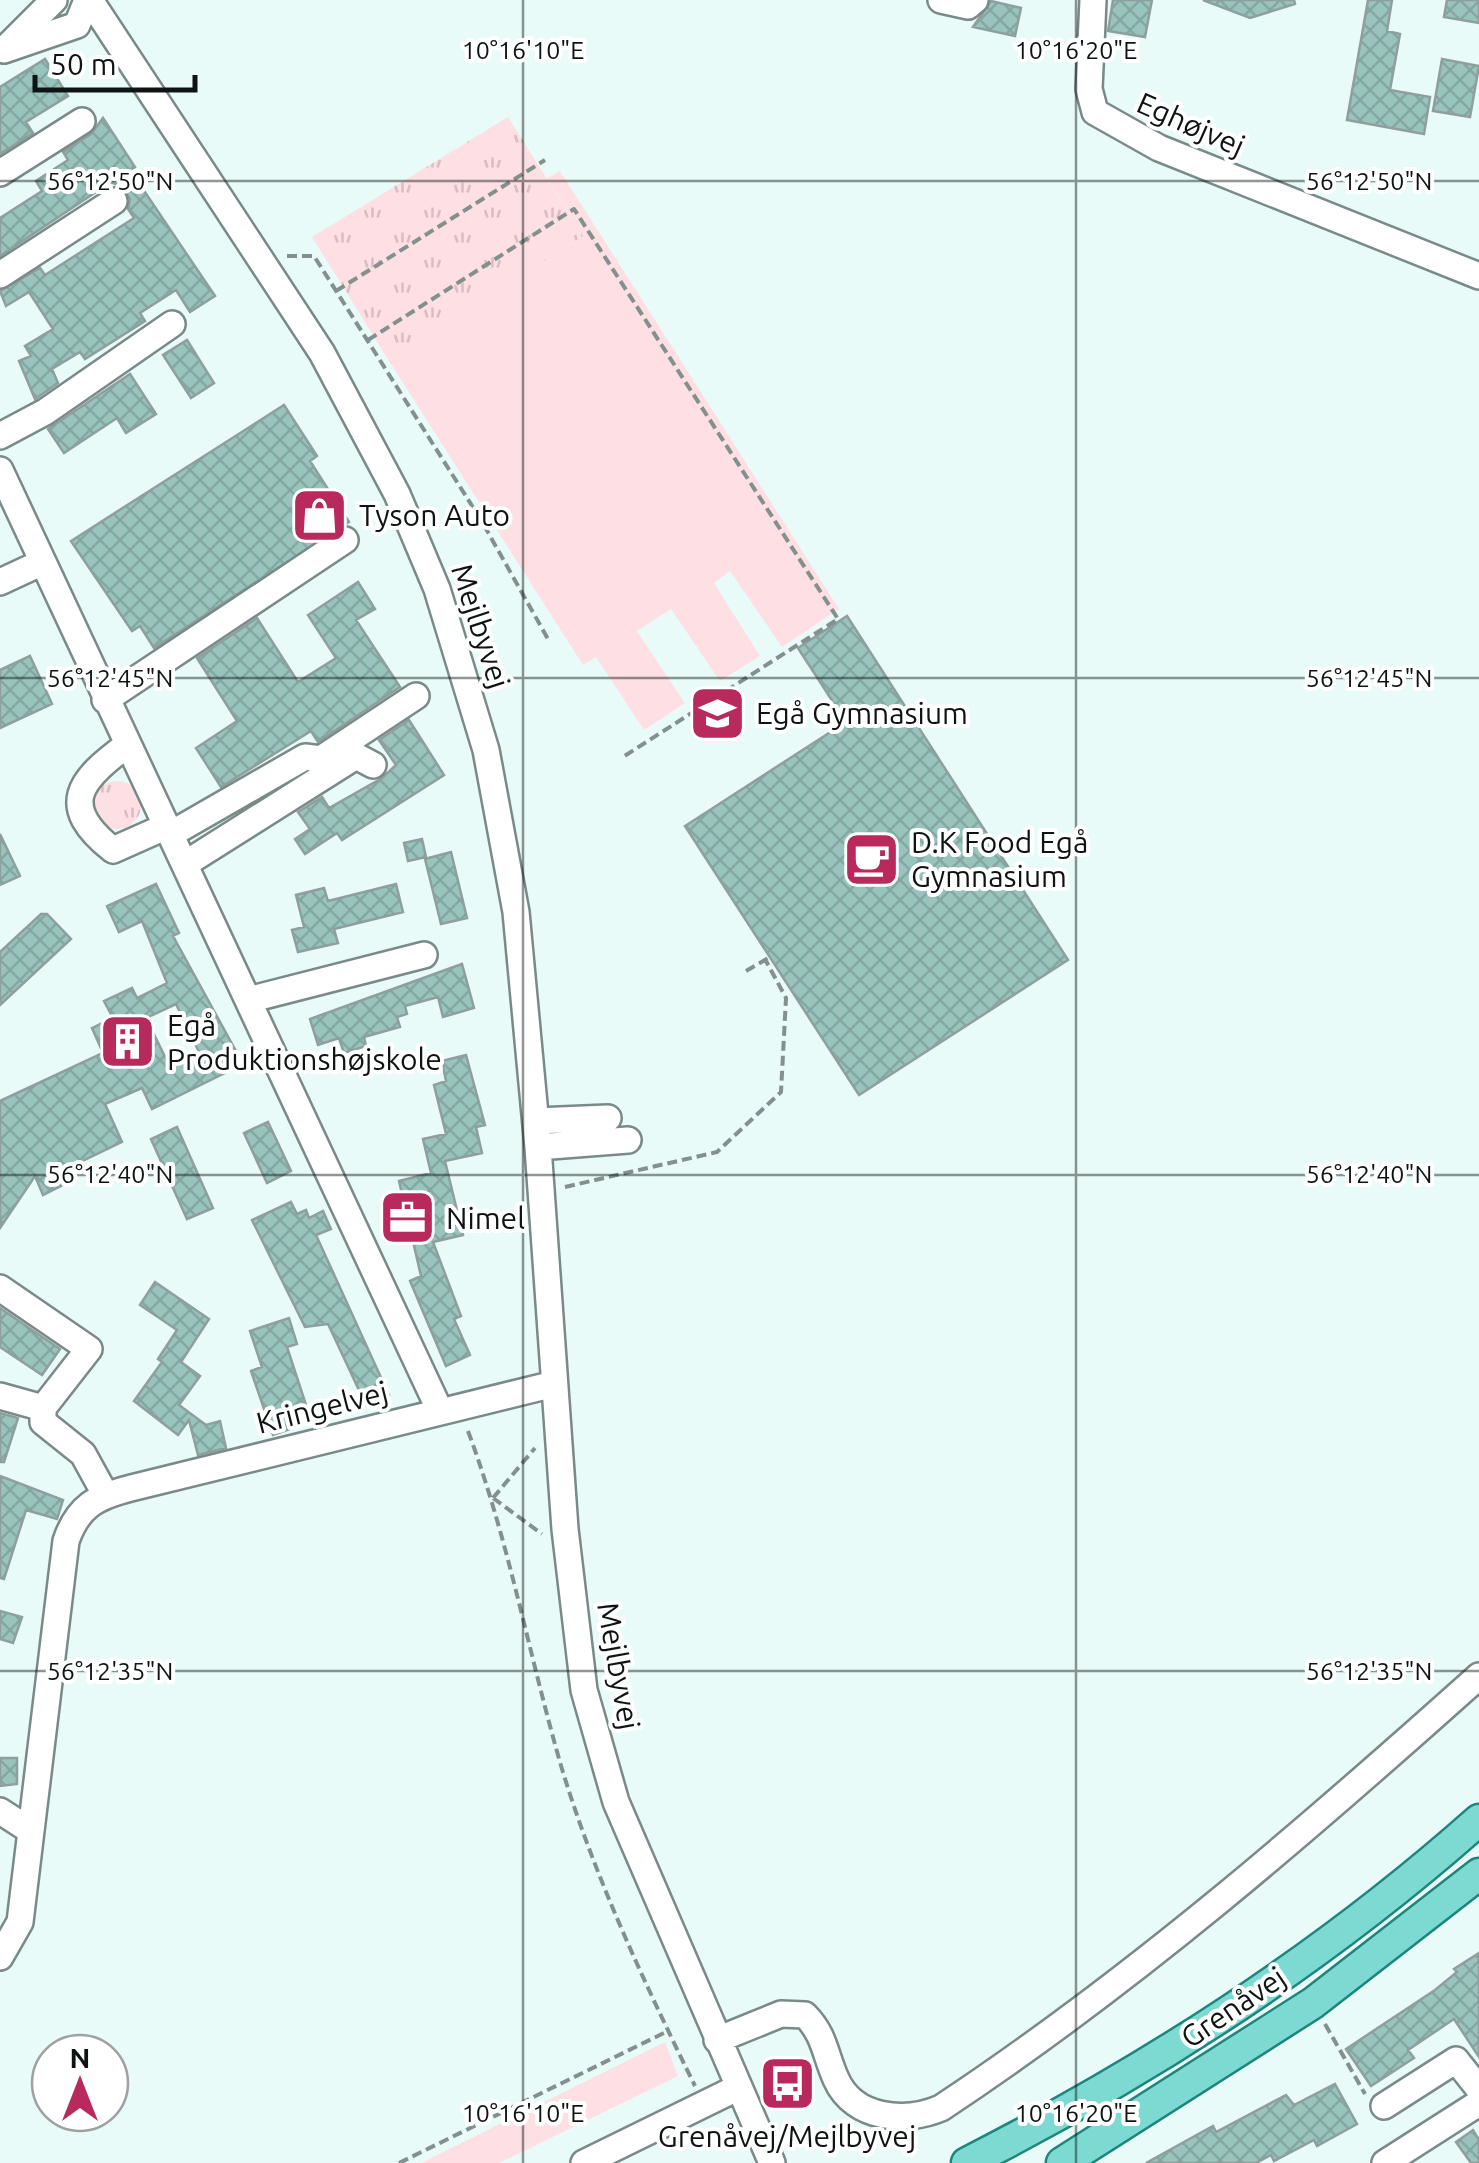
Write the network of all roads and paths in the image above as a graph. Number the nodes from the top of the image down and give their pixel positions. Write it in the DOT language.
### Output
graph roads {
  1 [pos="54,0"];
  2 [pos="88,0"];
  3 [pos="941,0"];
  4 [pos="975,0"];
  5 [pos="1093,0"];
  6 [pos="2,51"];
  7 [pos="82,121"];
  8 [pos="545,160"];
  9 [pos="0,173"];
  10 [pos="114,201"];
  11 [pos="260,255"];
  12 [pos="0,275"];
  13 [pos="1479,276"];
  14 [pos="336,291"];
  15 [pos="172,324"];
  16 [pos="368,340"];
  17 [pos="0,436"];
  18 [pos="0,470"];
  19 [pos="345,540"];
  20 [pos="43,562"];
  21 [pos="0,582"];
  22 [pos="548,639"];
  23 [pos="416,696"];
  24 [pos="106,700"];
  25 [pos="127,745"];
  26 [pos="622,757"];
  27 [pos="374,765"];
  28 [pos="169,830"];
  29 [pos="184,864"];
  30 [pos="424,955"];
  31 [pos="746,971"];
  32 [pos="793,993"];
  33 [pos="786,998"];
  34 [pos="248,1000"];
  35 [pos="608,1118"];
  36 [pos="537,1134"];
  37 [pos="628,1140"];
  38 [pos="542,1197"];
  39 [pos="0,1288"];
  40 [pos="554,1384"];
  41 [pos="0,1396"];
  42 [pos="43,1408"];
  43 [pos="450,1409"];
  44 [pos="557,1422"];
  45 [pos="106,1494"];
  46 [pos="494,1498"];
  47 [pos="568,1553"];
  48 [pos="1479,1676"];
  49 [pos="0,1811"];
  50 [pos="1479,1820"];
  51 [pos="28,1840"];
  52 [pos="1479,1874"];
  53 [pos="0,1958"];
  54 [pos="1313,2003"];
  55 [pos="668,2031"];
  56 [pos="717,2040"];
  57 [pos="737,2088"];
  58 [pos="1479,2089"];
  59 [pos="704,2103"];
  60 [pos="1479,2104"];
  61 [pos="1378,2107"];
  62 [pos="1417,2155"];
  63 [pos="399,2163"];
  64 [pos="584,2163"];
  65 [pos="772,2163"];
  66 [pos="967,2163"];
  67 [pos="1062,2163"];
  68 [pos="1385,2163"];
  1 -- 6 [label="street"];
  2 -- 6 [label="street"];
  2 -- 11 [label="street, Mejlbyvej"];
  3 -- 4 [label="street"];
  5 -- 13 [label="street, Eghøjvej"];
  7 -- 9 [label="street"];
  8 -- 14 [label="path"];
  10 -- 12 [label="street"];
  11 -- 14 [label="path"];
  11 -- 36 [label="street, Mejlbyvej"];
  14 -- 16 [label="path"];
  15 -- 17 [label="street"];
  16 -- 22 [label="path"];
  16 -- 26 [label="path"];
  18 -- 20 [label="street"];
  19 -- 24 [label="street"];
  20 -- 21 [label="street"];
  20 -- 24 [label="street"];
  23 -- 28 [label="street"];
  24 -- 25 [label="street"];
  25 -- 28 [label="street"];
  25 -- 28 [label="street"];
  27 -- 29 [label="street"];
  28 -- 29 [label="street"];
  29 -- 34 [label="street"];
  30 -- 34 [label="street"];
  31 -- 33 [label="path"];
  32 -- 33 [label="path"];
  33 -- 38 [label="path"];
  34 -- 43 [label="street"];
  35 -- 36 [label="street"];
  36 -- 37 [label="street"];
  36 -- 38 [label="street, Mejlbyvej"];
  38 -- 40 [label="street, Mejlbyvej"];
  39 -- 42 [label="street"];
  40 -- 43 [label="street, Kringelvej"];
  40 -- 44 [label="street, Mejlbyvej"];
  41 -- 42 [label="street"];
  42 -- 45 [label="street"];
  43 -- 45 [label="street, Kringelvej"];
  43 -- 46 [label="path"];
  44 -- 46 [label="path"];
  44 -- 47 [label="street, Mejlbyvej"];
  45 -- 51 [label="street"];
  46 -- 47 [label="path"];
  46 -- 55 [label="path"];
  47 -- 56 [label="street, Mejlbyvej"];
  48 -- 56 [label="street"];
  49 -- 51 [label="street"];
  50 -- 66 [label="main road, Grenåvej"];
  51 -- 53 [label="street"];
  52 -- 54 [label="main road, Grenåvej"];
  54 -- 61 [label="path"];
  54 -- 67 [label="main road, Grenåvej"];
  55 -- 59 [label="path"];
  55 -- 63 [label="path"];
  56 -- 57 [label="street, Mejlbyvej"];
  57 -- 59 [label="street"];
  57 -- 65 [label="street, Mejlbyvej"];
  58 -- 61 [label="street"];
  59 -- 64 [label="street"];
  60 -- 62 [label="street"];
  62 -- 68 [label="street"];
}
